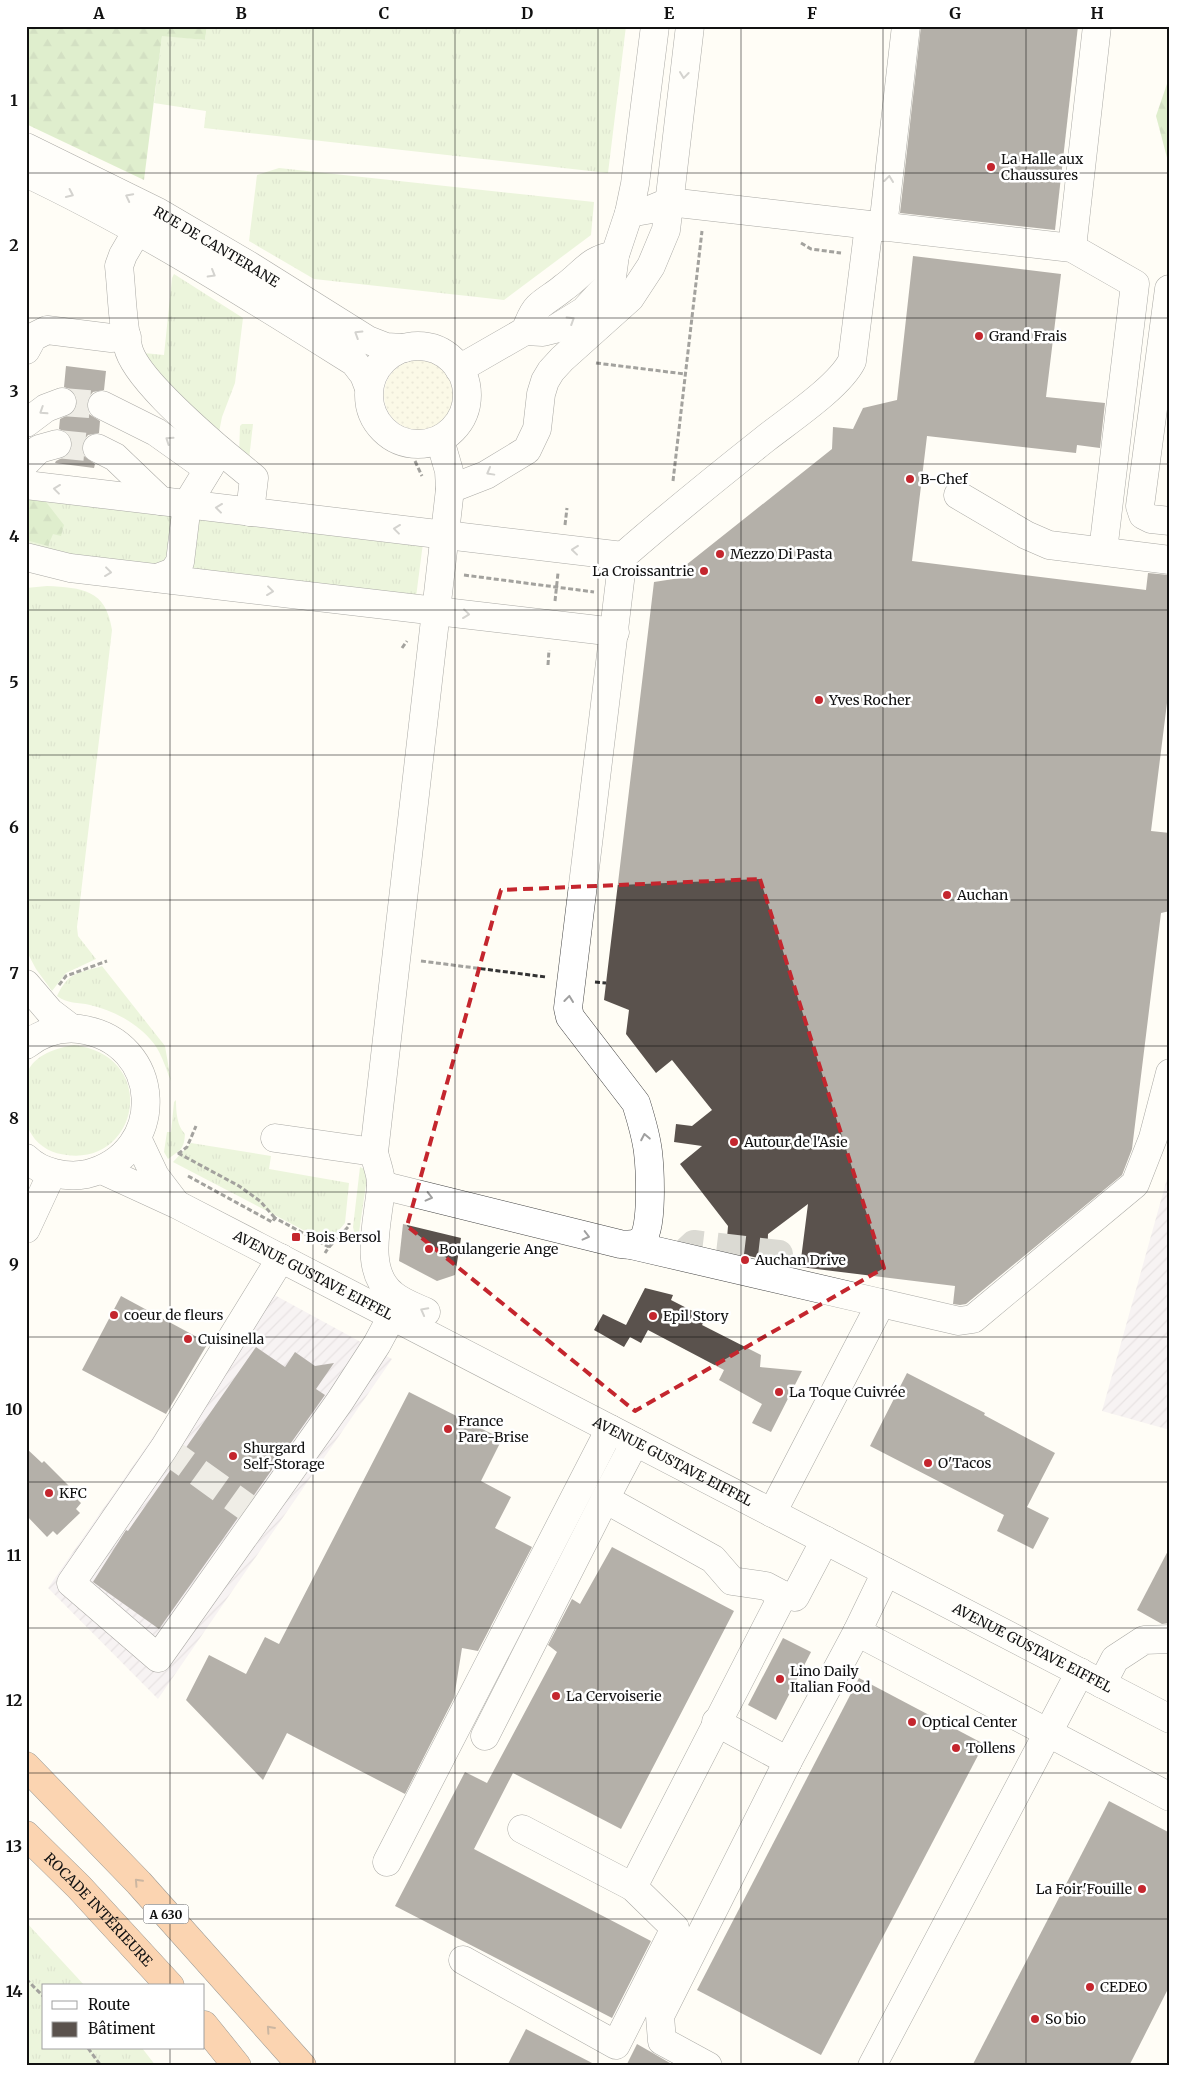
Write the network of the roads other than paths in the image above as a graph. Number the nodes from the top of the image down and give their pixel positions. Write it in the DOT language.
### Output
graph roads {
  1 [pos="654,26"];
  2 [pos="690,26"];
  3 [pos="906,26"];
  4 [pos="1096,26"];
  5 [pos="26,147"];
  6 [pos="26,173"];
  7 [pos="669,202"];
  8 [pos="629,213"];
  9 [pos="876,226"];
  10 [pos="137,231"];
  11 [pos="1072,248"];
  12 [pos="1135,284"];
  13 [pos="1169,289"];
  14 [pos="127,337"];
  15 [pos="404,348"];
  16 [pos="26,350"];
  17 [pos="460,369"];
  18 [pos="369,388"];
  19 [pos="62,402"];
  20 [pos="102,404"];
  21 [pos="26,423"];
  22 [pos="440,440"];
  23 [pos="57,444"];
  24 [pos="97,448"];
  25 [pos="214,459"];
  26 [pos="26,462"];
  27 [pos="26,485"];
  28 [pos="450,489"];
  29 [pos="958,495"];
  30 [pos="174,503"];
  31 [pos="250,512"];
  32 [pos="1170,521"];
  33 [pos="446,535"];
  34 [pos="1102,551"];
  35 [pos="623,556"];
  36 [pos="26,558"];
  37 [pos="1170,560"];
  38 [pos="70,568"];
  39 [pos="26,575"];
  40 [pos="157,578"];
  41 [pos="437,611"];
  42 [pos="615,632"];
  43 [pos="26,984"];
  44 [pos="71,1028"];
  45 [pos="26,1045"];
  46 [pos="1170,1073"];
  47 [pos="137,1138"];
  48 [pos="274,1138"];
  49 [pos="374,1152"];
  50 [pos="26,1158"];
  51 [pos="102,1170"];
  52 [pos="52,1173"];
  53 [pos="381,1185"];
  54 [pos="176,1204"];
  55 [pos="26,1229"];
  56 [pos="631,1245"];
  57 [pos="281,1258"];
  58 [pos="881,1303"];
  59 [pos="392,1316"];
  60 [pos="501,1372"];
  61 [pos="610,1429"];
  62 [pos="635,1442"];
  63 [pos="605,1499"];
  64 [pos="772,1513"];
  65 [pos="825,1540"];
  66 [pos="886,1572"];
  67 [pos="783,1595"];
  68 [pos="857,1632"];
  69 [pos="1170,1639"];
  70 [pos="1091,1678"];
  71 [pos="1170,1719"];
  72 [pos="716,1722"];
  73 [pos="1048,1733"];
  74 [pos="485,1736"];
  75 [pos="788,1761"];
  76 [pos="26,1766"];
  77 [pos="1170,1797"];
  78 [pos="522,1829"];
  79 [pos="26,1835"];
  80 [pos="387,1862"];
  81 [pos="633,1887"];
  82 [pos="463,1960"];
  83 [pos="168,1984"];
  84 [pos="205,2027"];
  85 [pos="237,2066"];
  86 [pos="302,2066"];
  87 [pos="708,2066"];
  88 [pos="872,2066"];
  1 -- 8 [label="street"];
  2 -- 7 [label="street, one-way"];
  9 -- 3 [label="street, one-way"];
  4 -- 11 [label="street"];
  15 -- 5 [label="street, RUE DE CANTERANE, one-way"];
  6 -- 10 [label="street, RUE DE CANTERANE, one-way"];
  7 -- 8 [label="street"];
  7 -- 9 [label="street"];
  7 -- 28 [label="street, one-way"];
  8 -- 17 [label="street"];
  9 -- 11 [label="street"];
  9 -- 35 [label="street"];
  10 -- 14 [label="street"];
  10 -- 18 [label="street, RUE DE CANTERANE, one-way"];
  11 -- 12 [label="street"];
  12 -- 13 [label="street"];
  12 -- 34 [label="street"];
  13 -- 32 [label="street"];
  14 -- 16 [label="street"];
  14 -- 25 [label="street"];
  15 -- 17 [label="street"];
  15 -- 18 [label="street"];
  17 -- 22 [label="street"];
  18 -- 22 [label="street"];
  19 -- 21 [label="street, one-way"];
  25 -- 20 [label="street, one-way"];
  22 -- 28 [label="street"];
  23 -- 26 [label="street"];
  24 -- 30 [label="street"];
  25 -- 30 [label="street"];
  25 -- 31 [label="street"];
  30 -- 27 [label="street, one-way"];
  28 -- 33 [label="street"];
  29 -- 34 [label="street"];
  31 -- 30 [label="street, one-way"];
  30 -- 40 [label="street"];
  33 -- 31 [label="street, one-way"];
  35 -- 33 [label="street, one-way"];
  33 -- 41 [label="street"];
  34 -- 37 [label="street"];
  35 -- 42 [label="street"];
  36 -- 38 [label="street"];
  38 -- 39 [label="street"];
  38 -- 40 [label="street, one-way"];
  40 -- 41 [label="street, one-way"];
  41 -- 42 [label="street, one-way"];
  41 -- 49 [label="street"];
  56 -- 42 [label="street, one-way"];
  43 -- 44 [label="street"];
  44 -- 45 [label="street"];
  44 -- 47 [label="street"];
  46 -- 58 [label="street"];
  47 -- 51 [label="street"];
  47 -- 54 [label="street, AVENUE GUSTAVE EIFFEL"];
  48 -- 49 [label="street"];
  49 -- 53 [label="street"];
  50 -- 52 [label="street"];
  51 -- 52 [label="street"];
  51 -- 54 [label="street, AVENUE GUSTAVE EIFFEL"];
  52 -- 55 [label="street"];
  53 -- 56 [label="street, one-way"];
  60 -- 53 [label="street, one-way"];
  54 -- 57 [label="street, AVENUE GUSTAVE EIFFEL"];
  56 -- 58 [label="street"];
  57 -- 59 [label="street, AVENUE GUSTAVE EIFFEL"];
  57 -- 59 [label="street"];
  58 -- 64 [label="street"];
  59 -- 60 [label="street, AVENUE GUSTAVE EIFFEL"];
  60 -- 61 [label="street, AVENUE GUSTAVE EIFFEL"];
  61 -- 62 [label="street, AVENUE GUSTAVE EIFFEL"];
  61 -- 80 [label="street"];
  62 -- 63 [label="street"];
  62 -- 64 [label="street, AVENUE GUSTAVE EIFFEL"];
  63 -- 67 [label="street"];
  63 -- 74 [label="street"];
  64 -- 65 [label="street, AVENUE GUSTAVE EIFFEL"];
  65 -- 66 [label="street, AVENUE GUSTAVE EIFFEL"];
  65 -- 67 [label="street"];
  66 -- 68 [label="street"];
  66 -- 70 [label="street, AVENUE GUSTAVE EIFFEL"];
  67 -- 72 [label="street"];
  68 -- 73 [label="street"];
  68 -- 75 [label="street"];
  69 -- 70 [label="street"];
  70 -- 71 [label="street, AVENUE GUSTAVE EIFFEL"];
  70 -- 73 [label="street"];
  72 -- 75 [label="street"];
  72 -- 81 [label="street"];
  73 -- 77 [label="street"];
  73 -- 88 [label="street"];
  75 -- 87 [label="street"];
  86 -- 76 [label="highway, A 630, one-way"];
  78 -- 81 [label="street"];
  79 -- 83 [label="highway, ROCADE INTÉRIEURE"];
  81 -- 82 [label="street"];
  84 -- 85 [label="highway"];
}
